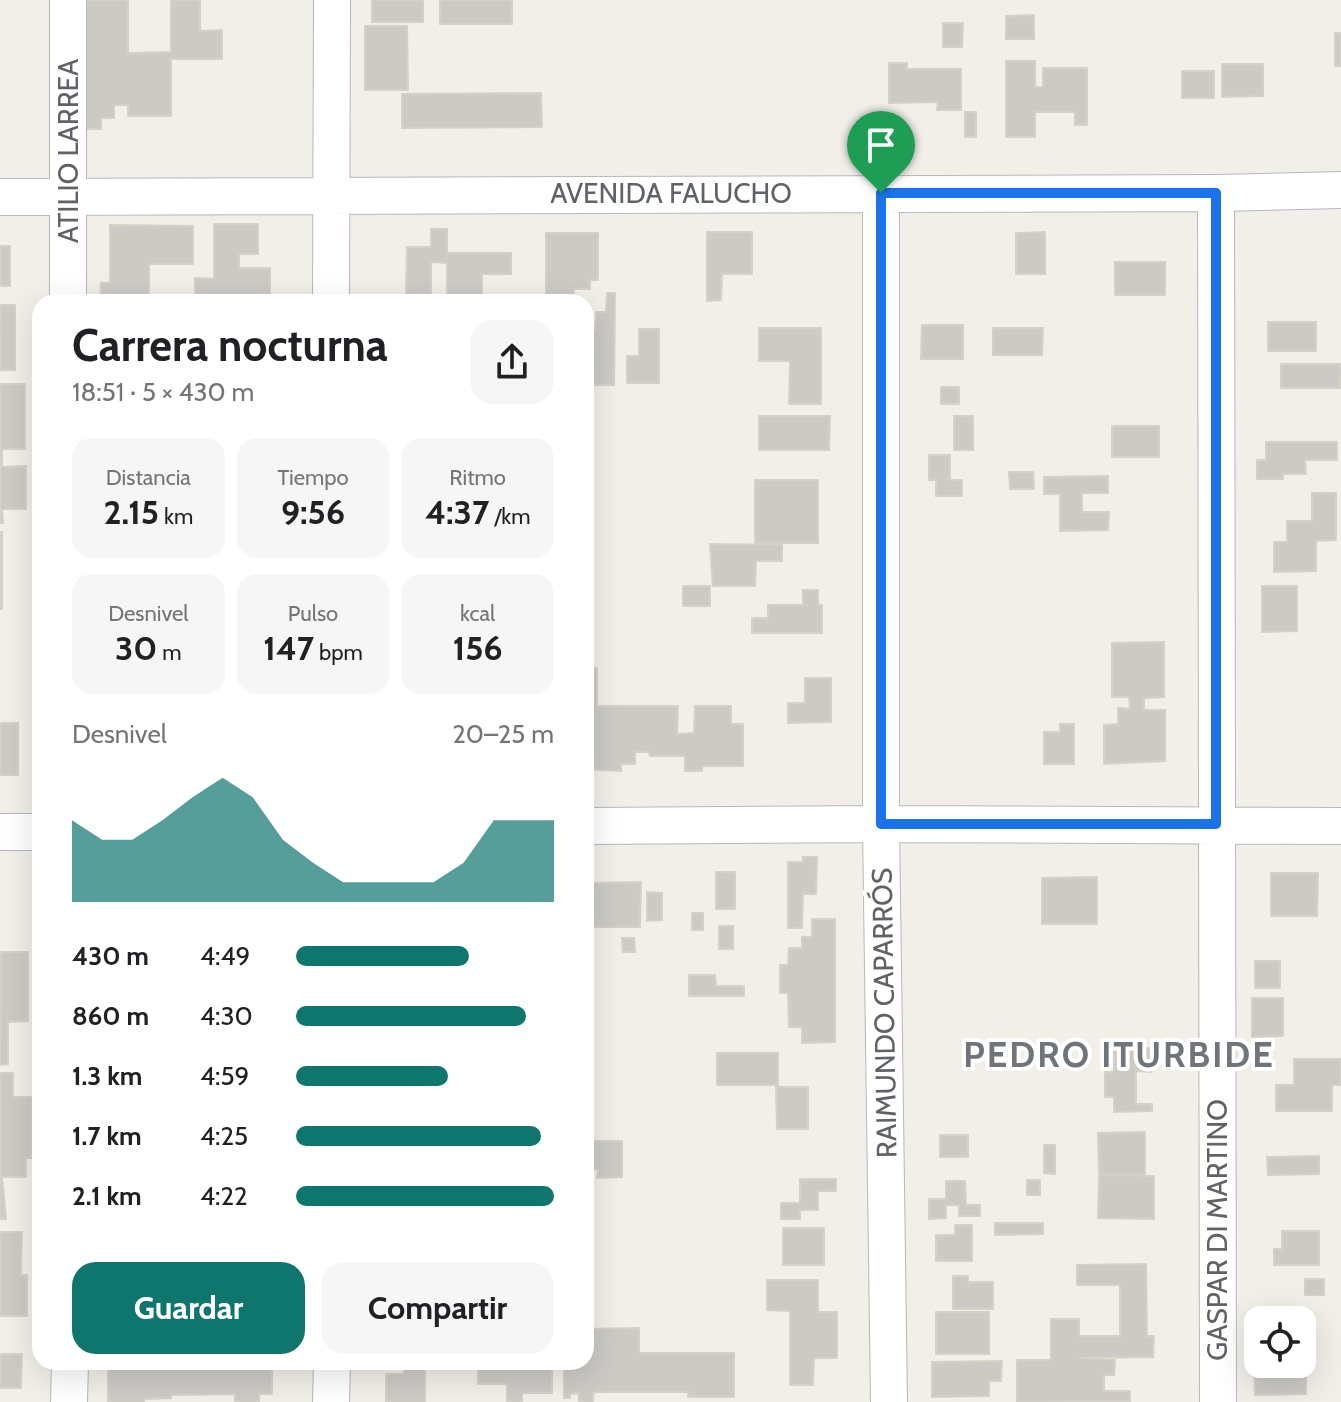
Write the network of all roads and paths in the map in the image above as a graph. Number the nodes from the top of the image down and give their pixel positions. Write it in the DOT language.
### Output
graph roads {
  1 [pos="68,0"];
  2 [pos="332,0"];
  3 [pos="1341,190"];
  4 [pos="881,193"];
  5 [pos="1216,193"];
  6 [pos="330,194"];
  7 [pos="67,196"];
  8 [pos="0,197"];
  9 [pos="68,294"];
  10 [pos="331,294"];
  11 [pos="881,824"];
  12 [pos="1216,824"];
  13 [pos="594,826"];
  14 [pos="1341,826"];
  15 [pos="0,832"];
  16 [pos="32,832"];
  17 [pos="70,1370"];
  18 [pos="332,1370"];
  19 [pos="69,1402"];
  20 [pos="331,1402"];
  21 [pos="889,1402"];
  22 [pos="1218,1402"];
  1 -- 7 [label="street, ATILIO LARREA"];
  2 -- 6 [label="street"];
  3 -- 5 [label="street, AVENIDA FALUCHO"];
  4 -- 5 [label="street, AVENIDA FALUCHO"];
  4 -- 6 [label="street, AVENIDA FALUCHO"];
  4 -- 11 [label="street, RAIMUNDO CAPARRÓS"];
  5 -- 12 [label="street, GASPAR DI MARTINO"];
  6 -- 7 [label="street, AVENIDA FALUCHO"];
  6 -- 10 [label="street"];
  7 -- 8 [label="street, AVENIDA FALUCHO"];
  7 -- 9 [label="street, ATILIO LARREA"];
  11 -- 12 [label="street"];
  11 -- 13 [label="street"];
  11 -- 21 [label="street, RAIMUNDO CAPARRÓS"];
  12 -- 14 [label="street"];
  12 -- 22 [label="street, GASPAR DI MARTINO"];
  15 -- 16 [label="street"];
  17 -- 19 [label="street"];
  18 -- 20 [label="street"];
}
